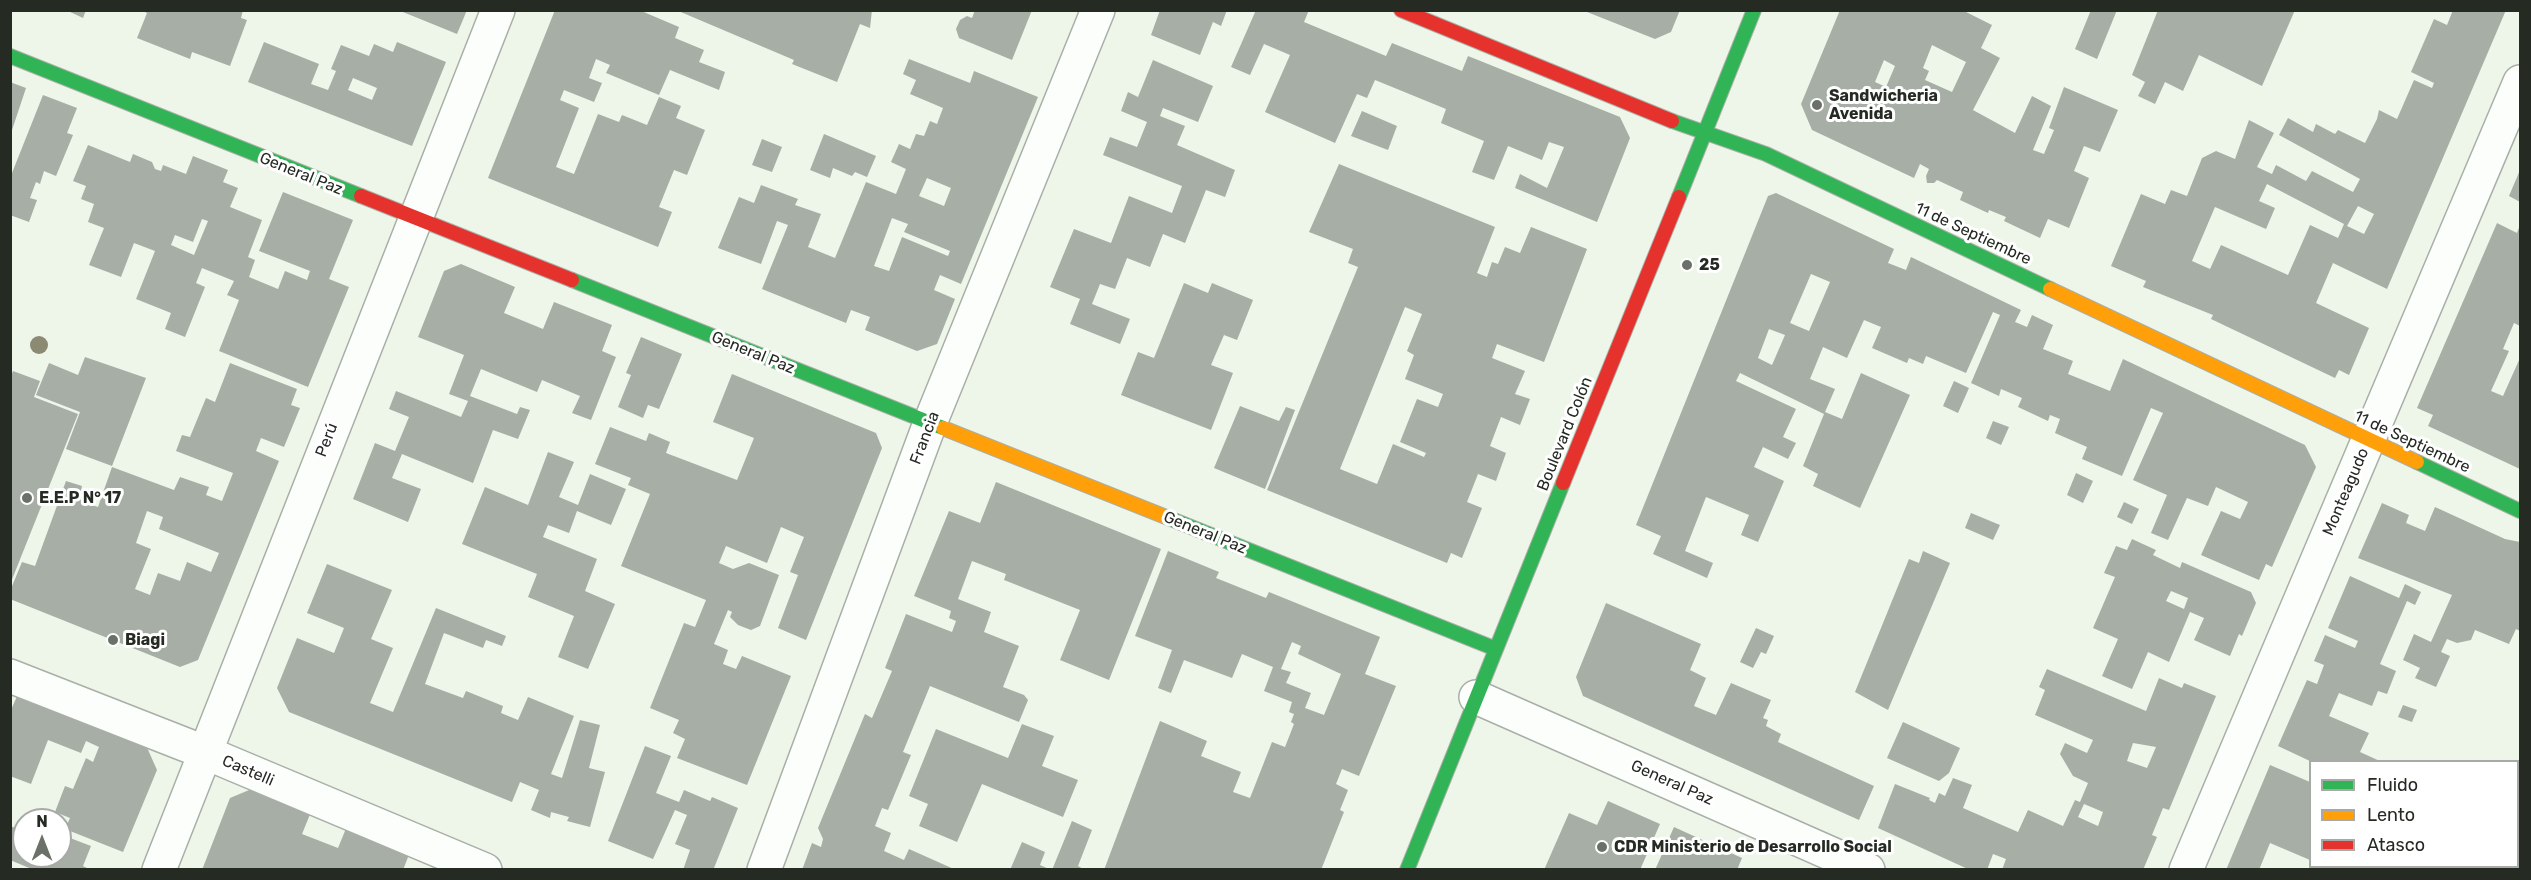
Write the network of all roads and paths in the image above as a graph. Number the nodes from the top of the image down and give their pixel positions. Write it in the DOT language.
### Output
graph roads {
  1 [pos="498,10"];
  2 [pos="1098,10"];
  3 [pos="1401,10"];
  4 [pos="1754,10"];
  5 [pos="10,56"];
  6 [pos="2520,82"];
  7 [pos="1704,134"];
  8 [pos="414,219"];
  9 [pos="930,423"];
  10 [pos="2368,439"];
  11 [pos="2520,512"];
  12 [pos="1496,649"];
  13 [pos="10,676"];
  14 [pos="1476,697"];
  15 [pos="204,752"];
  16 [pos="159,870"];
  17 [pos="485,870"];
  18 [pos="764,870"];
  19 [pos="1407,870"];
  20 [pos="1868,870"];
  21 [pos="2186,870"];
  1 -- 8 [label="street, Perú"];
  2 -- 9 [label="street, Francia"];
  3 -- 7 [label="street, 11 de Septiembre"];
  4 -- 7 [label="street, Boulevard Colón"];
  5 -- 8 [label="street, General Paz"];
  6 -- 10 [label="street, Monteagudo"];
  7 -- 10 [label="street, 11 de Septiembre"];
  7 -- 12 [label="street, Boulevard Colón"];
  8 -- 9 [label="street, General Paz"];
  8 -- 15 [label="street, Perú"];
  9 -- 12 [label="street, General Paz"];
  9 -- 18 [label="street, Francia"];
  10 -- 11 [label="street, 11 de Septiembre"];
  10 -- 21 [label="street, Monteagudo"];
  12 -- 14 [label="street, Boulevard Colón"];
  13 -- 15 [label="street, Castelli"];
  14 -- 19 [label="street, Boulevard Colón"];
  14 -- 20 [label="street, General Paz"];
  15 -- 16 [label="street, Perú"];
  15 -- 17 [label="street, Castelli"];
}
